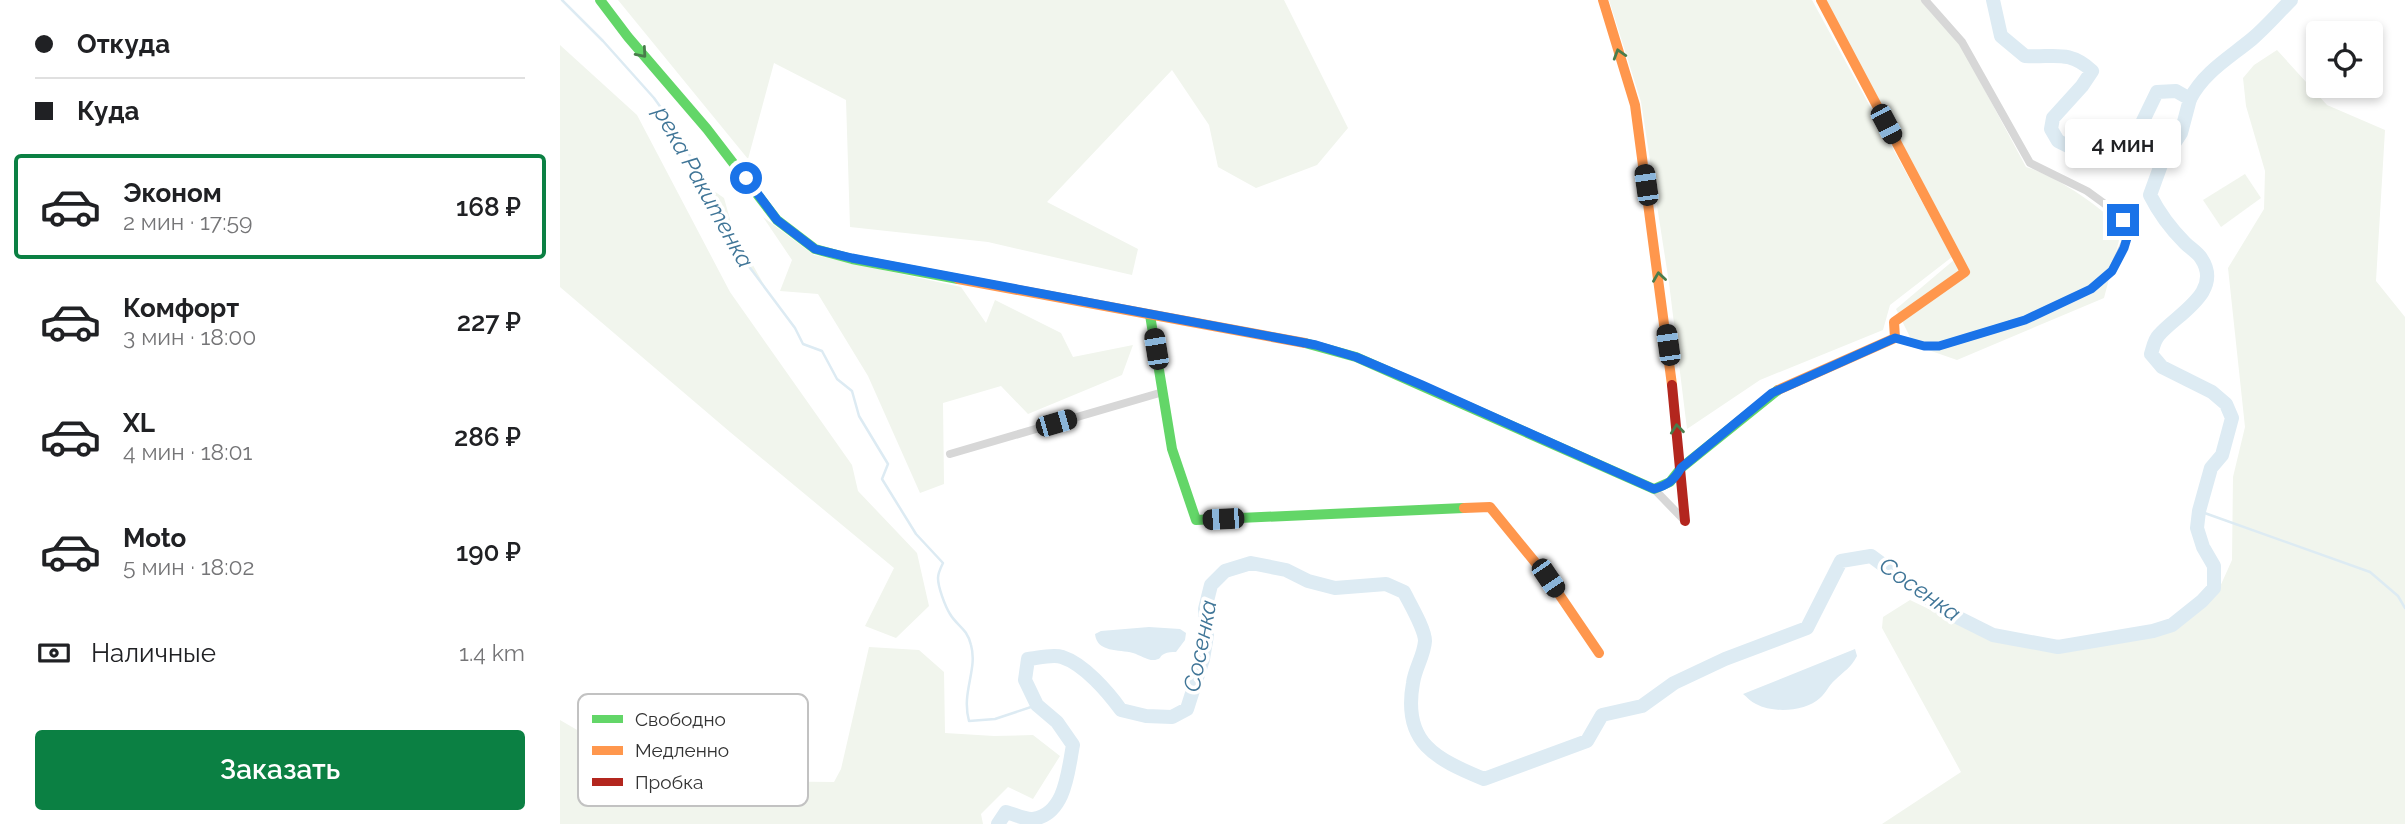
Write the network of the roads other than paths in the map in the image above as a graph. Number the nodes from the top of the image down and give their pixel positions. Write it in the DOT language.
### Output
graph roads {
  1 [pos="600,0"];
  2 [pos="1603,0"];
  3 [pos="1821,0"];
  4 [pos="1925,0"];
  5 [pos="1150,315"];
  6 [pos="1895,338"];
  7 [pos="1163,393"];
  8 [pos="950,454"];
  9 [pos="1681,468"];
  10 [pos="1654,489"];
  11 [pos="1685,521"];
  12 [pos="1599,653"];
  1 -- 5 [label="street, one-way"];
  9 -- 2 [label="street, one-way"];
  3 -- 6 [label="street"];
  4 -- 6 [label="street"];
  5 -- 7 [label="street"];
  5 -- 10 [label="street"];
  6 -- 9 [label="street"];
  7 -- 8 [label="street"];
  7 -- 12 [label="street"];
  9 -- 10 [label="street"];
  9 -- 11 [label="street"];
  10 -- 11 [label="street"];
}
